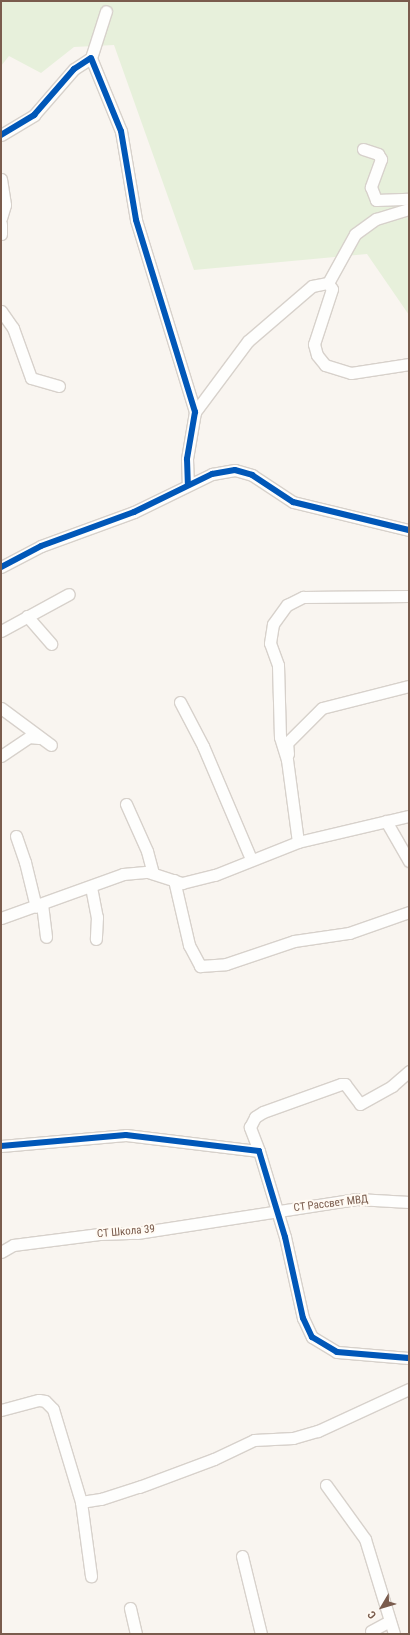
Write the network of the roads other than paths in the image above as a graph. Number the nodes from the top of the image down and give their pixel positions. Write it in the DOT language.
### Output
graph roads {
  1 [pos="106,11"];
  2 [pos="91,58"];
  3 [pos="1,135"];
  4 [pos="363,149"];
  5 [pos="1,179"];
  6 [pos="409,199"];
  7 [pos="3,207"];
  8 [pos="409,209"];
  9 [pos="1,218"];
  10 [pos="1,224"];
  11 [pos="1,234"];
  12 [pos="328,283"];
  13 [pos="1,311"];
  14 [pos="409,364"];
  15 [pos="59,386"];
  16 [pos="195,412"];
  17 [pos="188,485"];
  18 [pos="409,530"];
  19 [pos="1,567"];
  20 [pos="69,594"];
  21 [pos="409,596"];
  22 [pos="27,616"];
  23 [pos="1,631"];
  24 [pos="51,644"];
  25 [pos="409,686"];
  26 [pos="180,702"];
  27 [pos="1,708"];
  28 [pos="39,738"];
  29 [pos="52,746"];
  30 [pos="1,756"];
  31 [pos="287,760"];
  32 [pos="126,804"];
  33 [pos="409,816"];
  34 [pos="386,821"];
  35 [pos="16,836"];
  36 [pos="298,842"];
  37 [pos="251,859"];
  38 [pos="409,861"];
  39 [pos="153,873"];
  40 [pos="174,880"];
  41 [pos="91,887"];
  42 [pos="39,906"];
  43 [pos="409,912"];
  44 [pos="1,918"];
  45 [pos="46,937"];
  46 [pos="96,939"];
  47 [pos="409,1071"];
  48 [pos="1,1146"];
  49 [pos="259,1151"];
  50 [pos="409,1202"];
  51 [pos="277,1212"];
  52 [pos="1,1252"];
  53 [pos="409,1358"];
  54 [pos="409,1389"];
  55 [pos="1,1410"];
  56 [pos="326,1485"];
  57 [pos="81,1502"];
  58 [pos="242,1556"];
  59 [pos="91,1576"];
  60 [pos="130,1608"];
  61 [pos="390,1620"];
  62 [pos="371,1631"];
  63 [pos="136,1634"];
  64 [pos="261,1634"];
  65 [pos="394,1634"];
  1 -- 2 [label="street"];
  2 -- 3 [label="street"];
  2 -- 16 [label="street"];
  4 -- 6 [label="street"];
  5 -- 7 [label="street"];
  7 -- 9 [label="street"];
  8 -- 12 [label="street"];
  10 -- 11 [label="street"];
  12 -- 14 [label="street"];
  12 -- 16 [label="street"];
  13 -- 15 [label="street"];
  16 -- 17 [label="street"];
  17 -- 18 [label="street"];
  17 -- 19 [label="street"];
  20 -- 22 [label="street"];
  21 -- 31 [label="street"];
  22 -- 23 [label="street"];
  22 -- 24 [label="street"];
  25 -- 31 [label="street"];
  26 -- 37 [label="street"];
  27 -- 28 [label="street"];
  28 -- 29 [label="street"];
  28 -- 30 [label="street"];
  31 -- 36 [label="street"];
  32 -- 39 [label="street"];
  33 -- 34 [label="street"];
  34 -- 36 [label="street"];
  34 -- 38 [label="street"];
  35 -- 42 [label="street"];
  36 -- 37 [label="street"];
  37 -- 40 [label="street"];
  39 -- 40 [label="street"];
  39 -- 41 [label="street"];
  40 -- 43 [label="street"];
  41 -- 42 [label="street"];
  41 -- 46 [label="street"];
  42 -- 44 [label="street"];
  42 -- 45 [label="street"];
  47 -- 49 [label="street"];
  48 -- 49 [label="street"];
  49 -- 51 [label="street"];
  50 -- 51 [label="street, СТ Рассвет МВД"];
  51 -- 52 [label="street, СТ Школа 39"];
  51 -- 53 [label="street"];
  54 -- 57 [label="street"];
  55 -- 57 [label="street"];
  56 -- 61 [label="street"];
  57 -- 59 [label="street"];
  58 -- 64 [label="street"];
  60 -- 63 [label="street"];
  61 -- 62 [label="street"];
  61 -- 65 [label="street"];
}
